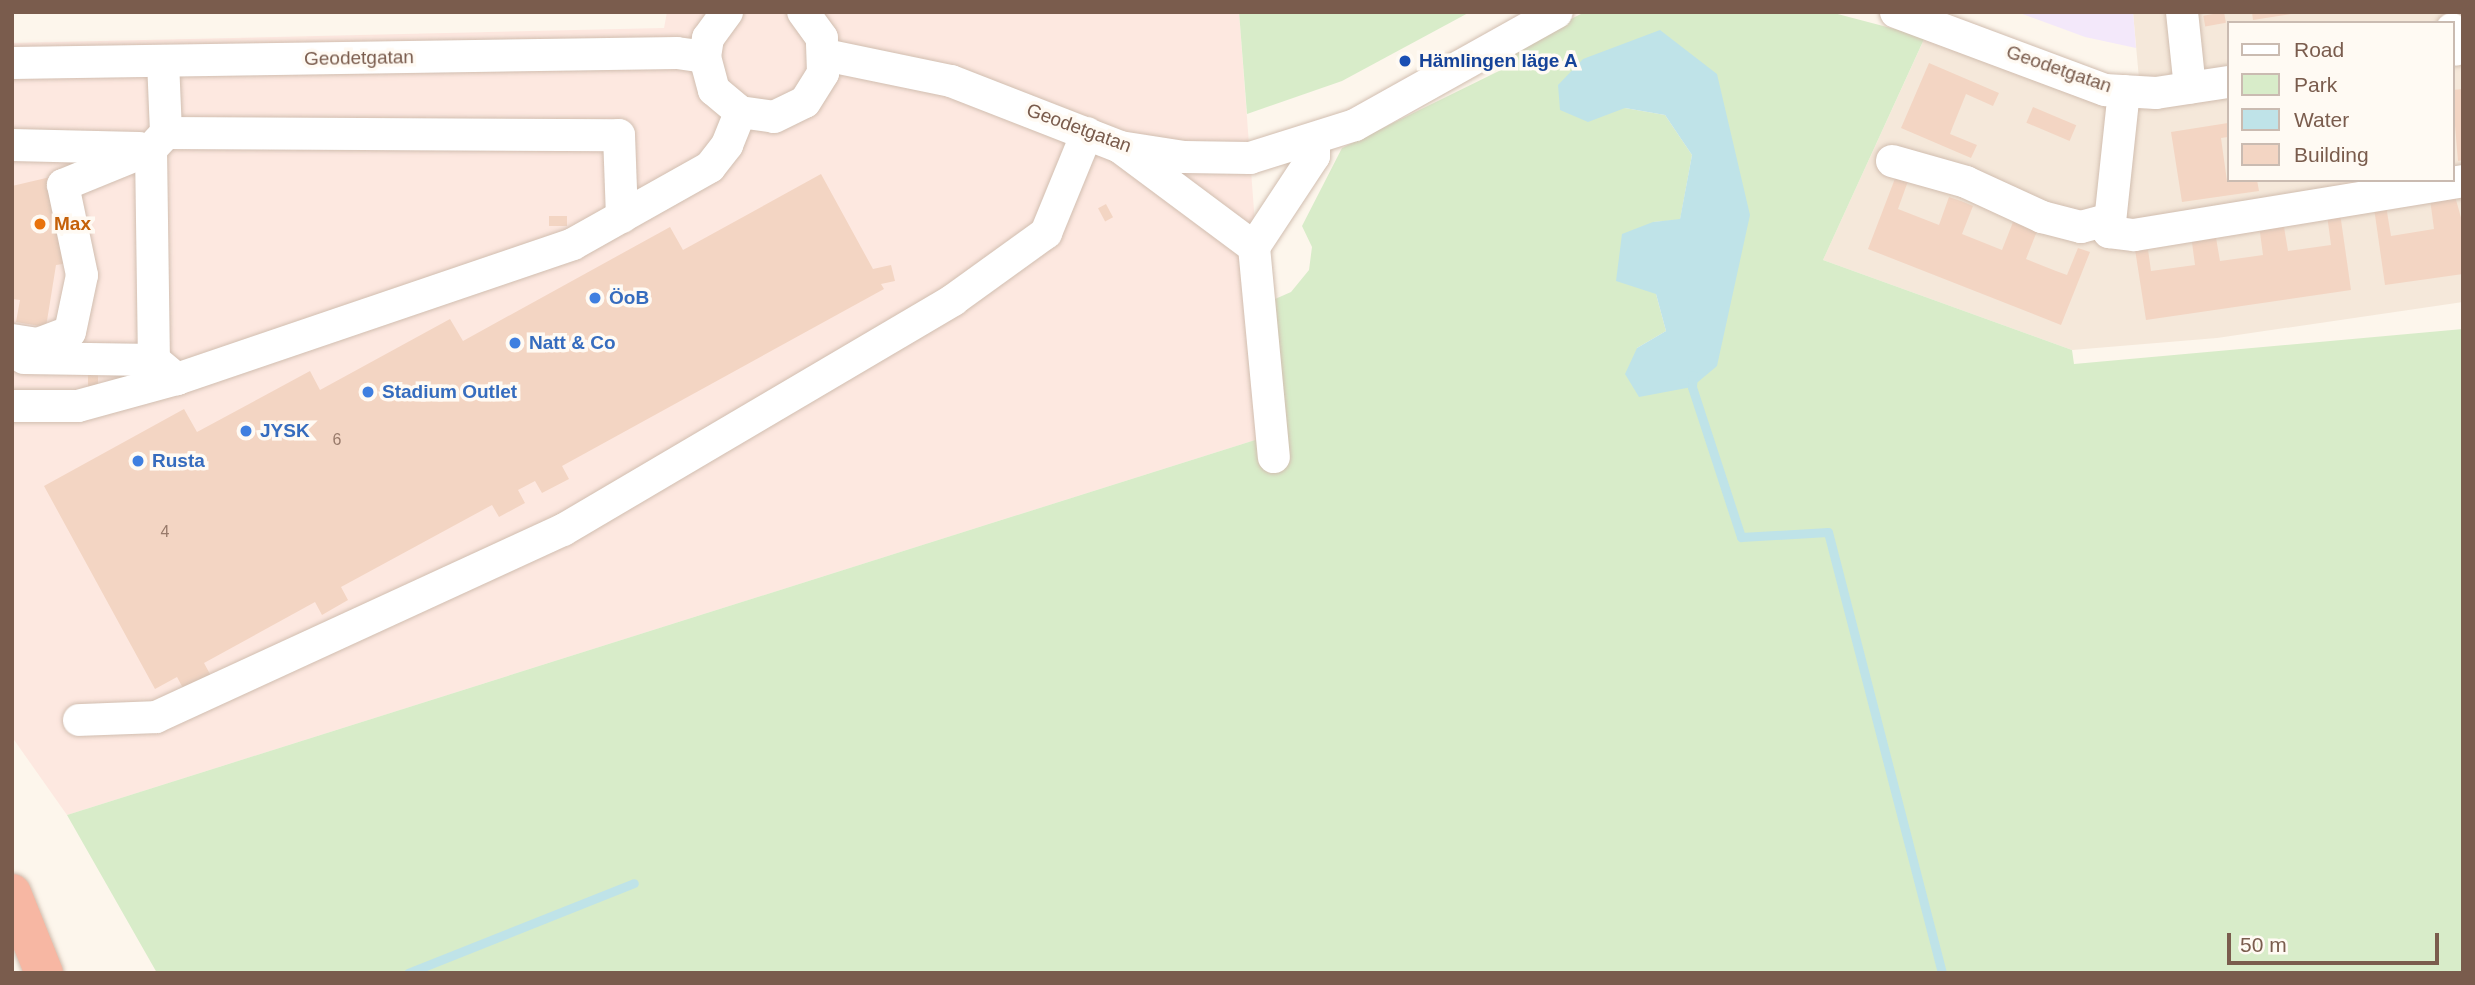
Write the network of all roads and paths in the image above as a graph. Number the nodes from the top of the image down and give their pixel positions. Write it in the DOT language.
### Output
graph roads {
  1 [pos="727,12"];
  2 [pos="803,12"];
  3 [pos="1557,12"];
  4 [pos="1896,12"];
  5 [pos="2182,12"];
  6 [pos="825,55"];
  7 [pos="705,57"];
  8 [pos="163,61"];
  9 [pos="12,62"];
  10 [pos="2226,82"];
  11 [pos="2190,88"];
  12 [pos="2124,91"];
  13 [pos="740,112"];
  14 [pos="1087,132"];
  15 [pos="158,141"];
  16 [pos="1314,141"];
  17 [pos="12,145"];
  18 [pos="1120,147"];
  19 [pos="1892,161"];
  20 [pos="2463,181"];
  21 [pos="622,217"];
  22 [pos="2108,220"];
  23 [pos="1254,247"];
  24 [pos="12,340"];
  25 [pos="12,358"];
  26 [pos="165,370"];
  27 [pos="12,406"];
  28 [pos="1274,457"];
  29 [pos="79,720"];
  30 [pos="12,893"];
  31 [pos="44,973"];
  1 -- 7 [label="street"];
  2 -- 6 [label="street"];
  3 -- 16 [label="street, Geodetgatan"];
  4 -- 12 [label="street, Geodetgatan"];
  5 -- 11 [label="street"];
  6 -- 13 [label="street"];
  6 -- 14 [label="street, Geodetgatan"];
  7 -- 8 [label="street, Geodetgatan"];
  7 -- 13 [label="street"];
  8 -- 9 [label="street, Geodetgatan"];
  8 -- 15 [label="street"];
  10 -- 11 [label="street, Geodetgatan"];
  11 -- 12 [label="street, Geodetgatan"];
  12 -- 22 [label="street"];
  13 -- 21 [label="street"];
  14 -- 18 [label="street, Geodetgatan"];
  14 -- 29 [label="street"];
  15 -- 17 [label="street"];
  15 -- 21 [label="street"];
  15 -- 24 [label="street"];
  15 -- 26 [label="street"];
  16 -- 18 [label="street, Geodetgatan"];
  16 -- 23 [label="street"];
  18 -- 23 [label="street"];
  19 -- 22 [label="street"];
  20 -- 22 [label="street"];
  21 -- 26 [label="street"];
  23 -- 28 [label="street"];
  25 -- 26 [label="street"];
  26 -- 27 [label="street"];
  30 -- 31 [label="highway"];
}
